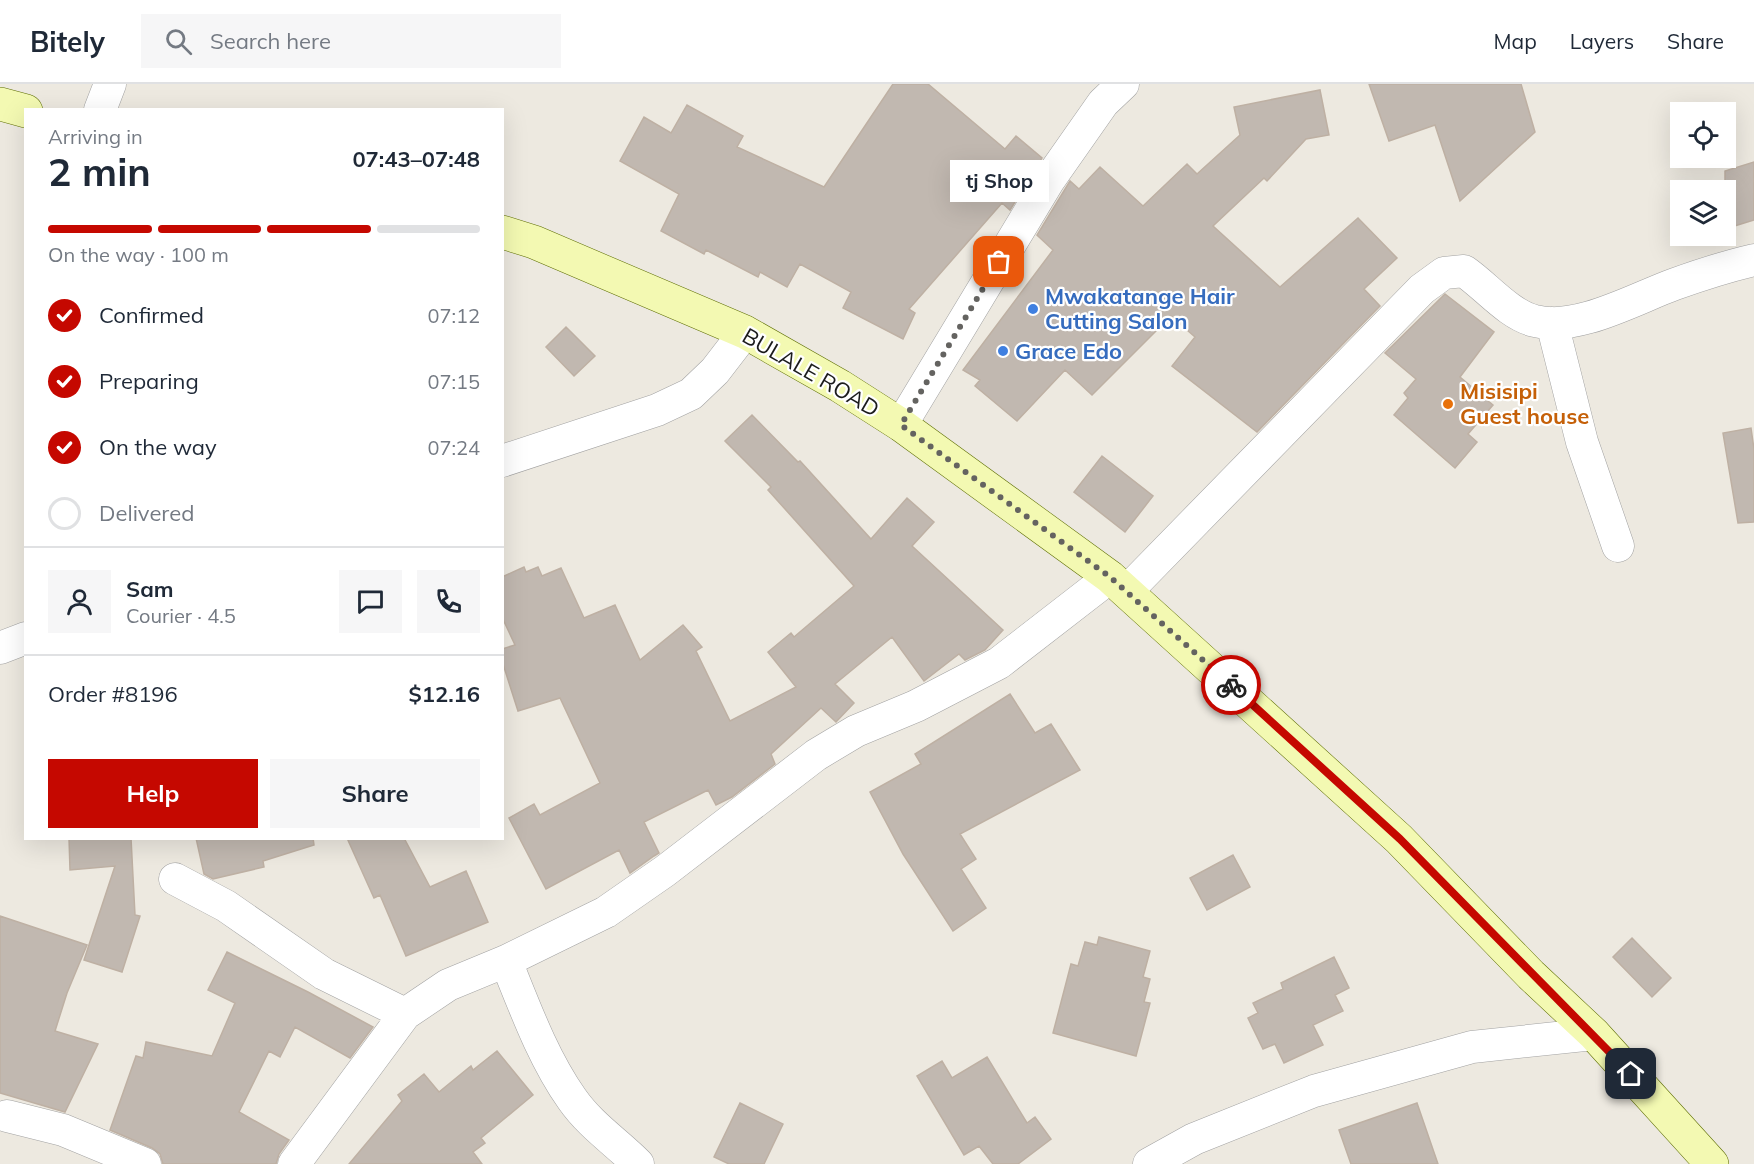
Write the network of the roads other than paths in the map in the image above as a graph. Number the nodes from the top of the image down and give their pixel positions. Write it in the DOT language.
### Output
graph roads {
  1 [pos="110,84"];
  2 [pos="1123,84"];
  3 [pos="0,104"];
  4 [pos="101,108"];
  5 [pos="24,110"];
  6 [pos="504,233"];
  7 [pos="1754,260"];
  8 [pos="1552,323"];
  9 [pos="746,332"];
  10 [pos="901,425"];
  11 [pos="504,460"];
  12 [pos="1618,546"];
  13 [pos="1119,584"];
  14 [pos="24,639"];
  15 [pos="0,648"];
  16 [pos="175,879"];
  17 [pos="506,961"];
  18 [pos="405,1014"];
  19 [pos="1594,1034"];
  20 [pos="7,1116"];
  21 [pos="145,1164"];
  22 [pos="294,1164"];
  23 [pos="638,1164"];
  24 [pos="1149,1164"];
  25 [pos="1712,1164"];
  1 -- 4 [label="street"];
  2 -- 10 [label="street"];
  3 -- 5 [label="street"];
  6 -- 9 [label="street, BULALE ROAD"];
  7 -- 8 [label="street"];
  8 -- 12 [label="street"];
  8 -- 13 [label="street"];
  9 -- 10 [label="street, BULALE ROAD"];
  9 -- 11 [label="street"];
  10 -- 13 [label="street, BULALE ROAD"];
  13 -- 17 [label="street"];
  13 -- 19 [label="street, BULALE ROAD"];
  14 -- 15 [label="street"];
  16 -- 18 [label="street"];
  17 -- 18 [label="street"];
  17 -- 23 [label="street"];
  18 -- 22 [label="street"];
  19 -- 24 [label="street"];
  19 -- 25 [label="street, BULALE ROAD"];
  20 -- 21 [label="street"];
}
